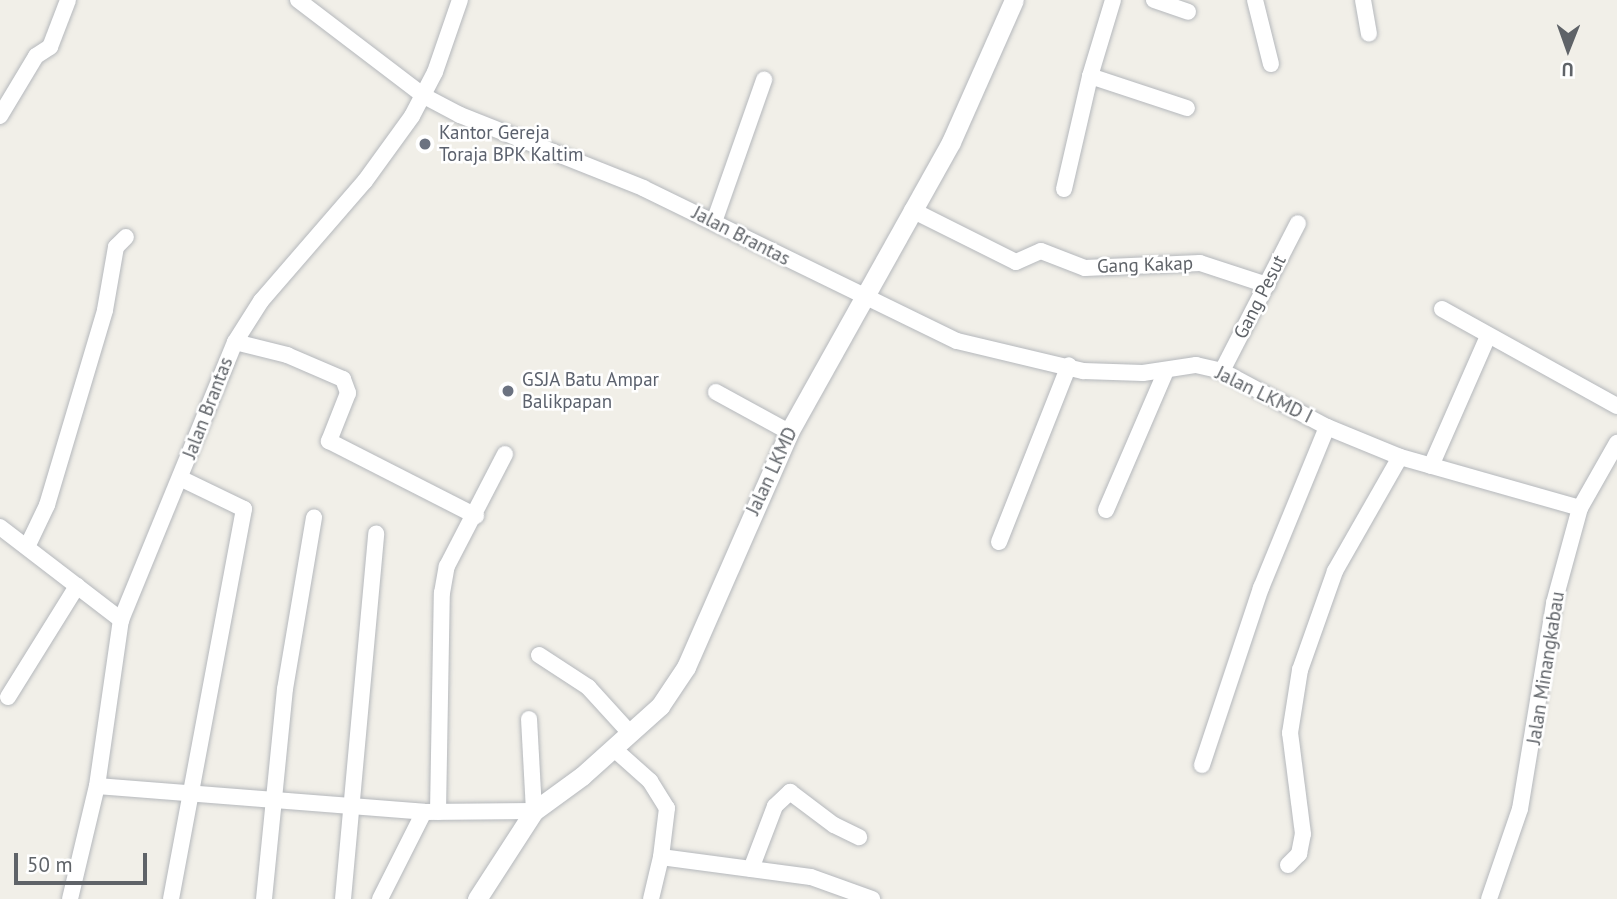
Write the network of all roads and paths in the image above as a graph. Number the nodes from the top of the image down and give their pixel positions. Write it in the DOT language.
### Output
graph roads {
  1 [pos="68,0"];
  2 [pos="298,0"];
  3 [pos="460,0"];
  4 [pos="1014,0"];
  5 [pos="1112,0"];
  6 [pos="1154,0"];
  7 [pos="1255,0"];
  8 [pos="1363,0"];
  9 [pos="1188,12"];
  10 [pos="1369,33"];
  11 [pos="1271,64"];
  12 [pos="1090,76"];
  13 [pos="764,80"];
  14 [pos="424,96"];
  15 [pos="1186,108"];
  16 [pos="0,116"];
  17 [pos="1065,189"];
  18 [pos="912,210"];
  19 [pos="714,222"];
  20 [pos="1298,223"];
  21 [pos="126,237"];
  22 [pos="1266,285"];
  23 [pos="863,298"];
  24 [pos="1442,309"];
  25 [pos="1488,335"];
  26 [pos="235,342"];
  27 [pos="1069,365"];
  28 [pos="1166,371"];
  29 [pos="1222,371"];
  30 [pos="716,393"];
  31 [pos="1617,406"];
  32 [pos="1327,427"];
  33 [pos="789,432"];
  34 [pos="1617,443"];
  35 [pos="505,454"];
  36 [pos="1400,457"];
  37 [pos="1431,466"];
  38 [pos="182,479"];
  39 [pos="1580,508"];
  40 [pos="1106,510"];
  41 [pos="476,516"];
  42 [pos="314,517"];
  43 [pos="0,527"];
  44 [pos="376,533"];
  45 [pos="999,542"];
  46 [pos="27,547"];
  47 [pos="77,586"];
  48 [pos="121,620"];
  49 [pos="539,656"];
  50 [pos="8,697"];
  51 [pos="529,719"];
  52 [pos="630,733"];
  53 [pos="613,748"];
  54 [pos="1202,765"];
  55 [pos="97,786"];
  56 [pos="192,793"];
  57 [pos="272,798"];
  58 [pos="348,805"];
  59 [pos="534,811"];
  60 [pos="431,812"];
  61 [pos="859,837"];
  62 [pos="661,856"];
  63 [pos="1288,865"];
  64 [pos="751,869"];
  65 [pos="70,899"];
  66 [pos="171,899"];
  67 [pos="264,899"];
  68 [pos="343,899"];
  69 [pos="380,899"];
  70 [pos="477,899"];
  71 [pos="651,899"];
  72 [pos="872,899"];
  73 [pos="1489,899"];
  1 -- 16 [label="street"];
  2 -- 14 [label="street, Jalan Brantas"];
  3 -- 14 [label="street, Jalan Brantas"];
  4 -- 18 [label="street, Jalan LKMD"];
  5 -- 12 [label="street"];
  6 -- 9 [label="street"];
  7 -- 11 [label="street"];
  8 -- 10 [label="street"];
  12 -- 15 [label="street"];
  12 -- 17 [label="street"];
  13 -- 19 [label="street"];
  14 -- 19 [label="street, Jalan Brantas"];
  14 -- 26 [label="street, Jalan Brantas"];
  18 -- 22 [label="street, Gang Kakap"];
  18 -- 23 [label="street, Jalan LKMD"];
  19 -- 23 [label="street, Jalan Brantas"];
  20 -- 22 [label="street, Gang Pesut"];
  21 -- 46 [label="street"];
  22 -- 29 [label="street, Gang Pesut"];
  23 -- 27 [label="street, Jalan LKMD I"];
  23 -- 33 [label="street, Jalan LKMD"];
  24 -- 25 [label="street"];
  25 -- 31 [label="street"];
  25 -- 37 [label="street"];
  26 -- 38 [label="street, Jalan Brantas"];
  26 -- 41 [label="street"];
  27 -- 28 [label="street, Jalan LKMD I"];
  27 -- 45 [label="street"];
  28 -- 29 [label="street, Jalan LKMD I"];
  28 -- 40 [label="street"];
  29 -- 32 [label="street, Jalan LKMD I"];
  30 -- 33 [label="street"];
  32 -- 36 [label="street, Jalan LKMD I"];
  32 -- 54 [label="street"];
  33 -- 52 [label="street, Jalan LKMD"];
  34 -- 39 [label="street, Jalan Minangkabau"];
  35 -- 41 [label="street"];
  36 -- 37 [label="street, Jalan LKMD I"];
  36 -- 63 [label="street"];
  37 -- 39 [label="street, Jalan LKMD I"];
  38 -- 48 [label="street, Jalan Brantas"];
  38 -- 56 [label="street"];
  39 -- 73 [label="street, Jalan Minangkabau"];
  41 -- 60 [label="street"];
  42 -- 57 [label="street"];
  43 -- 46 [label="street"];
  44 -- 58 [label="street"];
  46 -- 47 [label="street"];
  47 -- 48 [label="street"];
  47 -- 50 [label="street"];
  48 -- 55 [label="street, Jalan Brantas"];
  49 -- 52 [label="street"];
  51 -- 59 [label="street"];
  52 -- 53 [label="street, Jalan LKMD"];
  53 -- 59 [label="street, Jalan LKMD"];
  53 -- 62 [label="street"];
  55 -- 56 [label="street"];
  55 -- 65 [label="street, Jalan Brantas"];
  56 -- 57 [label="street"];
  56 -- 66 [label="street"];
  57 -- 58 [label="street"];
  57 -- 67 [label="street"];
  58 -- 60 [label="street"];
  58 -- 68 [label="street"];
  59 -- 60 [label="street"];
  59 -- 70 [label="street, Jalan LKMD"];
  60 -- 69 [label="street"];
  61 -- 64 [label="street"];
  62 -- 64 [label="street"];
  62 -- 71 [label="street"];
  64 -- 72 [label="street"];
}
